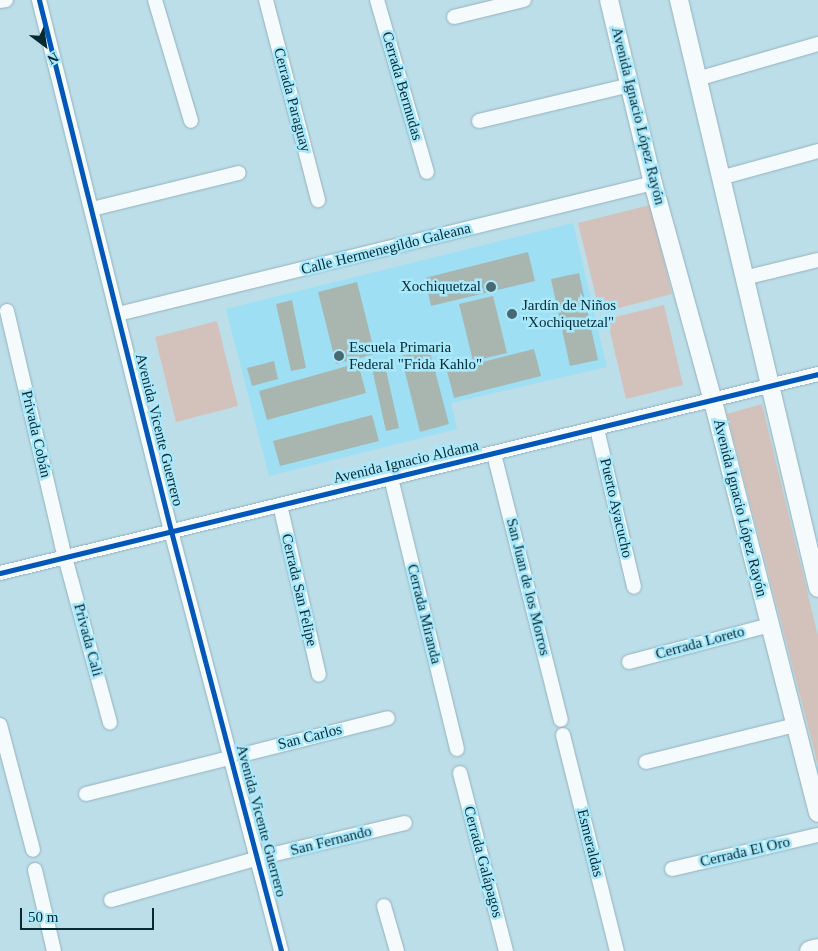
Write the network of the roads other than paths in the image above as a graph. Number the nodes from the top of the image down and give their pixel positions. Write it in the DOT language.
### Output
graph roads {
  1 [pos="6,0"];
  2 [pos="39,0"];
  3 [pos="155,0"];
  4 [pos="266,0"];
  5 [pos="377,0"];
  6 [pos="524,0"];
  7 [pos="610,0"];
  8 [pos="679,0"];
  9 [pos="0,1"];
  10 [pos="454,17"];
  11 [pos="818,44"];
  12 [pos="697,79"];
  13 [pos="630,85"];
  14 [pos="190,121"];
  15 [pos="479,121"];
  16 [pos="818,151"];
  17 [pos="427,172"];
  18 [pos="239,173"];
  19 [pos="720,178"];
  20 [pos="653,183"];
  21 [pos="318,200"];
  22 [pos="92,209"];
  23 [pos="818,260"];
  24 [pos="744,278"];
  25 [pos="7,311"];
  26 [pos="118,314"];
  27 [pos="818,374"];
  28 [pos="770,386"];
  29 [pos="713,401"];
  30 [pos="597,429"];
  31 [pos="494,454"];
  32 [pos="391,478"];
  33 [pos="280,505"];
  34 [pos="171,531"];
  35 [pos="65,557"];
  36 [pos="0,573"];
  37 [pos="634,587"];
  38 [pos="818,588"];
  39 [pos="770,625"];
  40 [pos="629,662"];
  41 [pos="319,675"];
  42 [pos="388,718"];
  43 [pos="561,720"];
  44 [pos="110,723"];
  45 [pos="0,725"];
  46 [pos="796,725"];
  47 [pos="563,735"];
  48 [pos="457,749"];
  49 [pos="231,757"];
  50 [pos="646,762"];
  51 [pos="460,773"];
  52 [pos="86,794"];
  53 [pos="818,813"];
  54 [pos="405,823"];
  55 [pos="818,835"];
  56 [pos="33,850"];
  57 [pos="258,858"];
  58 [pos="672,869"];
  59 [pos="35,870"];
  60 [pos="111,900"];
  61 [pos="384,906"];
  62 [pos="818,949"];
  63 [pos="54,951"];
  64 [pos="281,951"];
  65 [pos="397,951"];
  66 [pos="506,951"];
  67 [pos="617,951"];
  68 [pos="810,951"];
  1 -- 9 [label="street"];
  2 -- 22 [label="street, Avenida Vicente Guerrero"];
  3 -- 14 [label="street"];
  4 -- 21 [label="street, Cerrada Paraguay"];
  5 -- 17 [label="street, Cerrada Bermudas"];
  6 -- 10 [label="street"];
  7 -- 13 [label="street, Avenida Ignacio López Rayón"];
  8 -- 12 [label="street"];
  11 -- 12 [label="street"];
  12 -- 19 [label="street"];
  13 -- 15 [label="street"];
  13 -- 20 [label="street, Avenida Ignacio López Rayón"];
  16 -- 19 [label="street"];
  18 -- 22 [label="street"];
  19 -- 24 [label="street"];
  20 -- 26 [label="street, Calle Hermenegildo Galeana"];
  20 -- 29 [label="street, Avenida Ignacio López Rayón"];
  22 -- 26 [label="street, Avenida Vicente Guerrero"];
  23 -- 24 [label="street"];
  24 -- 28 [label="street"];
  25 -- 35 [label="street, Privada Cobán"];
  26 -- 34 [label="street, Avenida Vicente Guerrero"];
  27 -- 28 [label="street, Avenida Ignacio Aldama"];
  28 -- 29 [label="street, Avenida Ignacio Aldama"];
  28 -- 38 [label="street"];
  29 -- 30 [label="street, Avenida Ignacio Aldama"];
  29 -- 39 [label="street, Avenida Ignacio López Rayón"];
  30 -- 31 [label="street, Avenida Ignacio Aldama"];
  30 -- 37 [label="street, Puerto Ayacucho"];
  31 -- 32 [label="street, Avenida Ignacio Aldama"];
  31 -- 43 [label="street, San Juan de los Morros"];
  32 -- 33 [label="street, Avenida Ignacio Aldama"];
  32 -- 48 [label="street, Cerrada Miranda"];
  33 -- 34 [label="street, Avenida Ignacio Aldama"];
  33 -- 41 [label="street, Cerrada San Felipe"];
  34 -- 35 [label="street, Avenida Ignacio Aldama"];
  34 -- 49 [label="street, Avenida Vicente Guerrero"];
  35 -- 36 [label="street, Avenida Ignacio Aldama"];
  35 -- 44 [label="street, Privada Cali"];
  39 -- 40 [label="street, Cerrada Loreto"];
  39 -- 46 [label="street, Avenida Ignacio López Rayón"];
  42 -- 49 [label="street, San Carlos"];
  45 -- 56 [label="street"];
  46 -- 50 [label="street"];
  46 -- 53 [label="street, Avenida Ignacio López Rayón"];
  47 -- 67 [label="street, Esmeraldas"];
  49 -- 52 [label="street, San Carlos"];
  49 -- 57 [label="street, Avenida Vicente Guerrero"];
  51 -- 66 [label="street, Cerrada Galápagos"];
  54 -- 57 [label="street, San Fernando"];
  55 -- 58 [label="street, Cerrada El Oro"];
  57 -- 60 [label="street, San Fernando"];
  57 -- 64 [label="street, Avenida Vicente Guerrero"];
  59 -- 63 [label="street"];
  61 -- 65 [label="street"];
  62 -- 68 [label="main road"];
}
